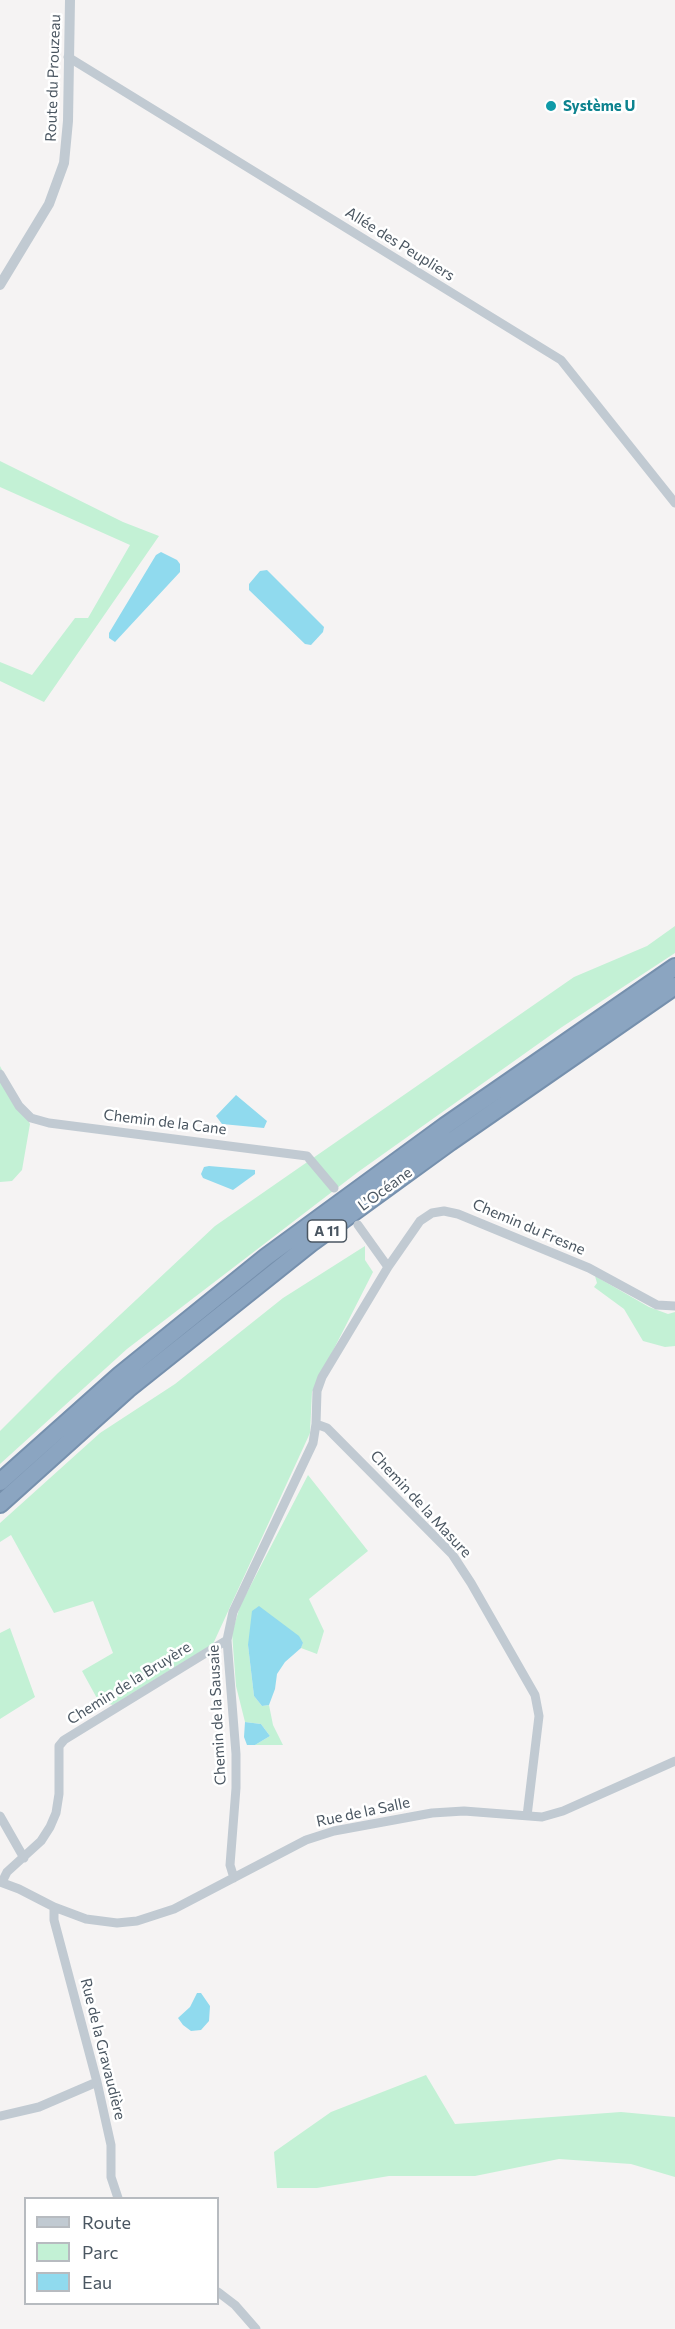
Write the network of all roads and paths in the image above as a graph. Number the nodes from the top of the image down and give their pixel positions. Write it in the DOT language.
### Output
graph roads {
  1 [pos="70,0"];
  2 [pos="68,57"];
  3 [pos="0,285"];
  4 [pos="675,503"];
  5 [pos="675,967"];
  6 [pos="675,987"];
  7 [pos="0,1074"];
  8 [pos="334,1188"];
  9 [pos="358,1225"];
  10 [pos="388,1267"];
  11 [pos="675,1306"];
  12 [pos="316,1424"];
  13 [pos="0,1482"];
  14 [pos="0,1504"];
  15 [pos="227,1640"];
  16 [pos="675,1761"];
  17 [pos="0,1816"];
  18 [pos="527,1816"];
  19 [pos="24,1858"];
  20 [pos="234,1878"];
  21 [pos="1,1882"];
  22 [pos="54,1907"];
  23 [pos="97,2082"];
  24 [pos="0,2116"];
  25 [pos="117,2197"];
  26 [pos="219,2293"];
  27 [pos="255,2329"];
  1 -- 2 [label="street, Route du Prouzeau"];
  2 -- 3 [label="street, Route du Prouzeau"];
  2 -- 4 [label="street, Allée des Peupliers"];
  5 -- 13 [label="highway, L’Océane / A 11"];
  6 -- 14 [label="highway, L’Océane / A 11"];
  7 -- 8 [label="street, Chemin de la Cane"];
  9 -- 10 [label="street"];
  10 -- 11 [label="street, Chemin du Fresne"];
  10 -- 12 [label="street"];
  12 -- 15 [label="street, Chemin de la Sausaie"];
  12 -- 18 [label="street, Chemin de la Masure"];
  15 -- 19 [label="street, Chemin de la Bruyère"];
  15 -- 20 [label="street, Chemin de la Sausaie"];
  16 -- 18 [label="street, Rue de la Salle"];
  17 -- 19 [label="street"];
  18 -- 20 [label="street, Rue de la Salle"];
  19 -- 21 [label="street, Chemin de la Bruyère"];
  20 -- 22 [label="street, Rue de la Salle"];
  21 -- 22 [label="street, Rue de la Salle"];
  22 -- 23 [label="street, Rue de la Gravaudière"];
  23 -- 24 [label="street"];
  23 -- 25 [label="street, Rue de la Gravaudière"];
  26 -- 27 [label="street"];
}
